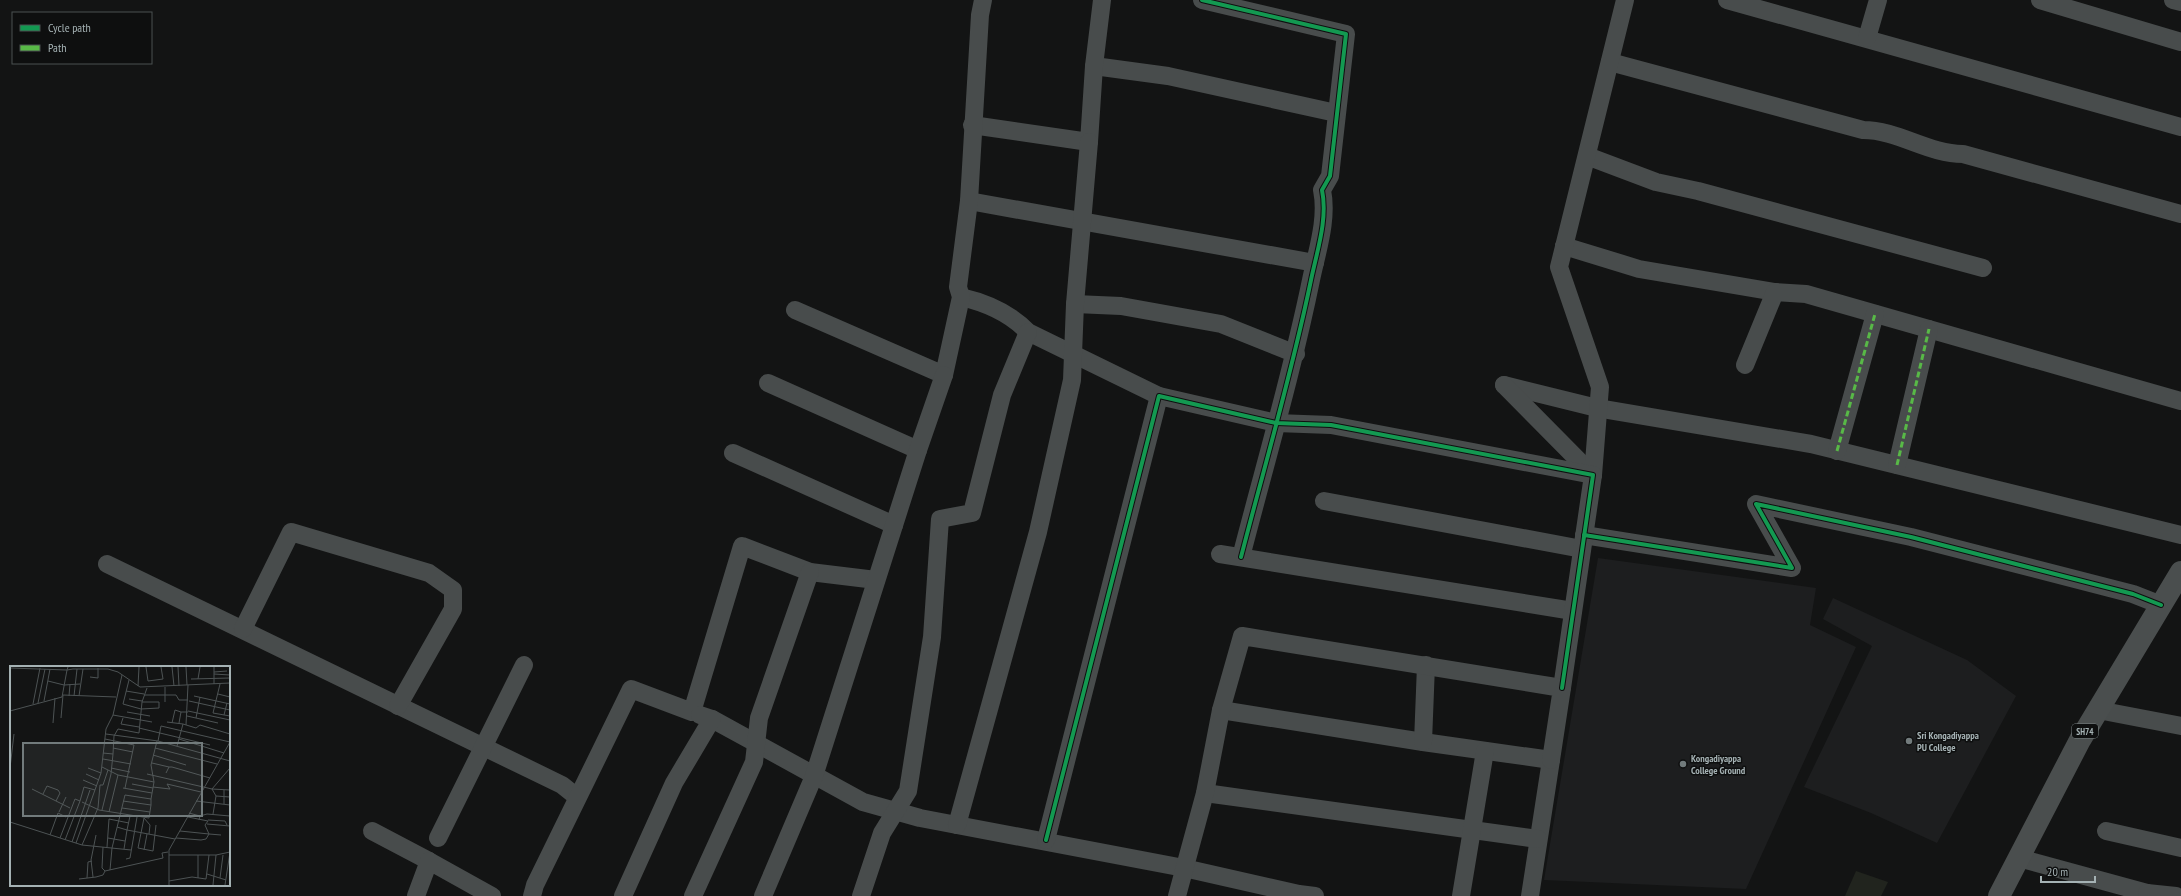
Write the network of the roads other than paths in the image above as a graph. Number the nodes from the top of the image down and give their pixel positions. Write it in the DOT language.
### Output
graph roads {
  1 [pos="983,0"];
  2 [pos="1102,0"];
  3 [pos="1202,0"];
  4 [pos="1625,0"];
  5 [pos="1727,0"];
  6 [pos="1878,0"];
  7 [pos="2040,0"];
  8 [pos="2173,0"];
  9 [pos="2181,2"];
  10 [pos="1867,38"];
  11 [pos="2181,42"];
  12 [pos="1610,62"];
  13 [pos="1094,66"];
  14 [pos="1336,113"];
  15 [pos="972,125"];
  16 [pos="2181,127"];
  17 [pos="1089,142"];
  18 [pos="1586,156"];
  19 [pos="969,201"];
  20 [pos="2181,214"];
  21 [pos="1083,221"];
  22 [pos="1564,246"];
  23 [pos="1315,262"];
  24 [pos="1982,268"];
  25 [pos="1775,292"];
  26 [pos="961,297"];
  27 [pos="1075,304"];
  28 [pos="795,310"];
  29 [pos="1875,314"];
  30 [pos="1930,329"];
  31 [pos="1028,332"];
  32 [pos="1072,354"];
  33 [pos="1296,354"];
  34 [pos="1745,365"];
  35 [pos="944,375"];
  36 [pos="768,383"];
  37 [pos="1159,396"];
  38 [pos="2181,402"];
  39 [pos="1597,408"];
  40 [pos="1276,423"];
  41 [pos="918,450"];
  42 [pos="1837,450"];
  43 [pos="733,453"];
  44 [pos="1897,465"];
  45 [pos="1593,475"];
  46 [pos="1324,501"];
  47 [pos="894,525"];
  48 [pos="2181,534"];
  49 [pos="1583,542"];
  50 [pos="1220,554"];
  51 [pos="1241,557"];
  52 [pos="107,564"];
  53 [pos="810,572"];
  54 [pos="2181,572"];
  55 [pos="876,580"];
  56 [pos="2161,605"];
  57 [pos="1573,611"];
  58 [pos="243,629"];
  59 [pos="524,664"];
  60 [pos="1426,665"];
  61 [pos="1562,688"];
  62 [pos="398,706"];
  63 [pos="1221,710"];
  64 [pos="2098,710"];
  65 [pos="692,712"];
  66 [pos="712,719"];
  67 [pos="2181,726"];
  68 [pos="756,742"];
  69 [pos="1423,742"];
  70 [pos="484,748"];
  71 [pos="1485,751"];
  72 [pos="1551,760"];
  73 [pos="814,776"];
  74 [pos="1205,793"];
  75 [pos="577,797"];
  76 [pos="896,811"];
  77 [pos="957,825"];
  78 [pos="1472,829"];
  79 [pos="372,831"];
  80 [pos="2106,832"];
  81 [pos="438,838"];
  82 [pos="1538,839"];
  83 [pos="1046,840"];
  84 [pos="2181,848"];
  85 [pos="2019,858"];
  86 [pos="429,861"];
  87 [pos="1184,868"];
  88 [pos="2147,894"];
  89 [pos="1304,895"];
  90 [pos="2181,895"];
  91 [pos="416,896"];
  92 [pos="492,896"];
  93 [pos="532,896"];
  94 [pos="623,896"];
  95 [pos="692,896"];
  96 [pos="763,896"];
  97 [pos="861,896"];
  98 [pos="1177,896"];
  99 [pos="1461,896"];
  100 [pos="1530,896"];
  101 [pos="1999,896"];
  102 [pos="2176,896"];
  1 -- 15 [label="street"];
  2 -- 13 [label="street"];
  3 -- 14 [label="street"];
  4 -- 12 [label="street"];
  5 -- 10 [label="street"];
  6 -- 10 [label="street"];
  7 -- 11 [label="street"];
  8 -- 9 [label="street"];
  10 -- 16 [label="street"];
  12 -- 18 [label="street"];
  12 -- 20 [label="street"];
  13 -- 14 [label="street"];
  13 -- 17 [label="street"];
  14 -- 23 [label="street"];
  15 -- 17 [label="street"];
  15 -- 19 [label="street"];
  17 -- 21 [label="street"];
  18 -- 22 [label="street"];
  18 -- 24 [label="street"];
  19 -- 21 [label="street"];
  19 -- 26 [label="street"];
  21 -- 23 [label="street"];
  21 -- 27 [label="street"];
  22 -- 25 [label="street"];
  22 -- 39 [label="street"];
  23 -- 33 [label="street"];
  25 -- 29 [label="street"];
  25 -- 34 [label="street"];
  26 -- 31 [label="street"];
  26 -- 35 [label="street"];
  27 -- 32 [label="street"];
  27 -- 33 [label="street"];
  28 -- 35 [label="street"];
  29 -- 30 [label="street"];
  29 -- 42 [label="street"];
  30 -- 38 [label="street"];
  30 -- 44 [label="street"];
  31 -- 32 [label="street"];
  31 -- 76 [label="street"];
  32 -- 37 [label="street"];
  32 -- 77 [label="street"];
  33 -- 40 [label="street"];
  35 -- 41 [label="street"];
  36 -- 41 [label="street"];
  37 -- 40 [label="street"];
  37 -- 83 [label="street"];
  39 -- 42 [label="street"];
  39 -- 45 [label="street"];
  39 -- 45 [label="street"];
  40 -- 45 [label="street"];
  40 -- 51 [label="street"];
  41 -- 47 [label="street"];
  42 -- 44 [label="street"];
  43 -- 47 [label="street"];
  44 -- 48 [label="street"];
  45 -- 49 [label="street"];
  46 -- 49 [label="street"];
  47 -- 55 [label="street"];
  49 -- 56 [label="street"];
  49 -- 57 [label="street"];
  50 -- 51 [label="street"];
  51 -- 57 [label="street"];
  52 -- 58 [label="street"];
  53 -- 55 [label="street"];
  53 -- 65 [label="street"];
  53 -- 68 [label="street"];
  54 -- 56 [label="main road, SH74"];
  55 -- 73 [label="street"];
  56 -- 64 [label="main road, SH74"];
  57 -- 61 [label="street"];
  58 -- 62 [label="street"];
  58 -- 62 [label="street"];
  59 -- 70 [label="street"];
  60 -- 61 [label="street"];
  60 -- 63 [label="street"];
  60 -- 69 [label="street"];
  61 -- 72 [label="street"];
  62 -- 70 [label="street"];
  63 -- 69 [label="street"];
  63 -- 74 [label="street"];
  64 -- 67 [label="street"];
  64 -- 85 [label="main road, SH74"];
  65 -- 66 [label="street"];
  65 -- 75 [label="street"];
  66 -- 68 [label="street"];
  66 -- 94 [label="street"];
  68 -- 73 [label="street"];
  68 -- 95 [label="street"];
  69 -- 71 [label="street"];
  70 -- 75 [label="street"];
  70 -- 81 [label="street"];
  71 -- 72 [label="street"];
  71 -- 78 [label="street"];
  72 -- 82 [label="street"];
  73 -- 76 [label="street"];
  73 -- 96 [label="street"];
  74 -- 78 [label="street"];
  74 -- 87 [label="street"];
  75 -- 93 [label="street"];
  76 -- 77 [label="street"];
  76 -- 97 [label="street"];
  77 -- 83 [label="street"];
  78 -- 82 [label="street"];
  78 -- 99 [label="street"];
  79 -- 86 [label="street"];
  80 -- 84 [label="street"];
  82 -- 100 [label="street"];
  83 -- 87 [label="street"];
  85 -- 88 [label="street"];
  85 -- 101 [label="main road, SH74"];
  86 -- 91 [label="street"];
  86 -- 92 [label="street"];
  87 -- 89 [label="street"];
  87 -- 98 [label="street"];
  88 -- 102 [label="street"];
  90 -- 102 [label="street"];
}
